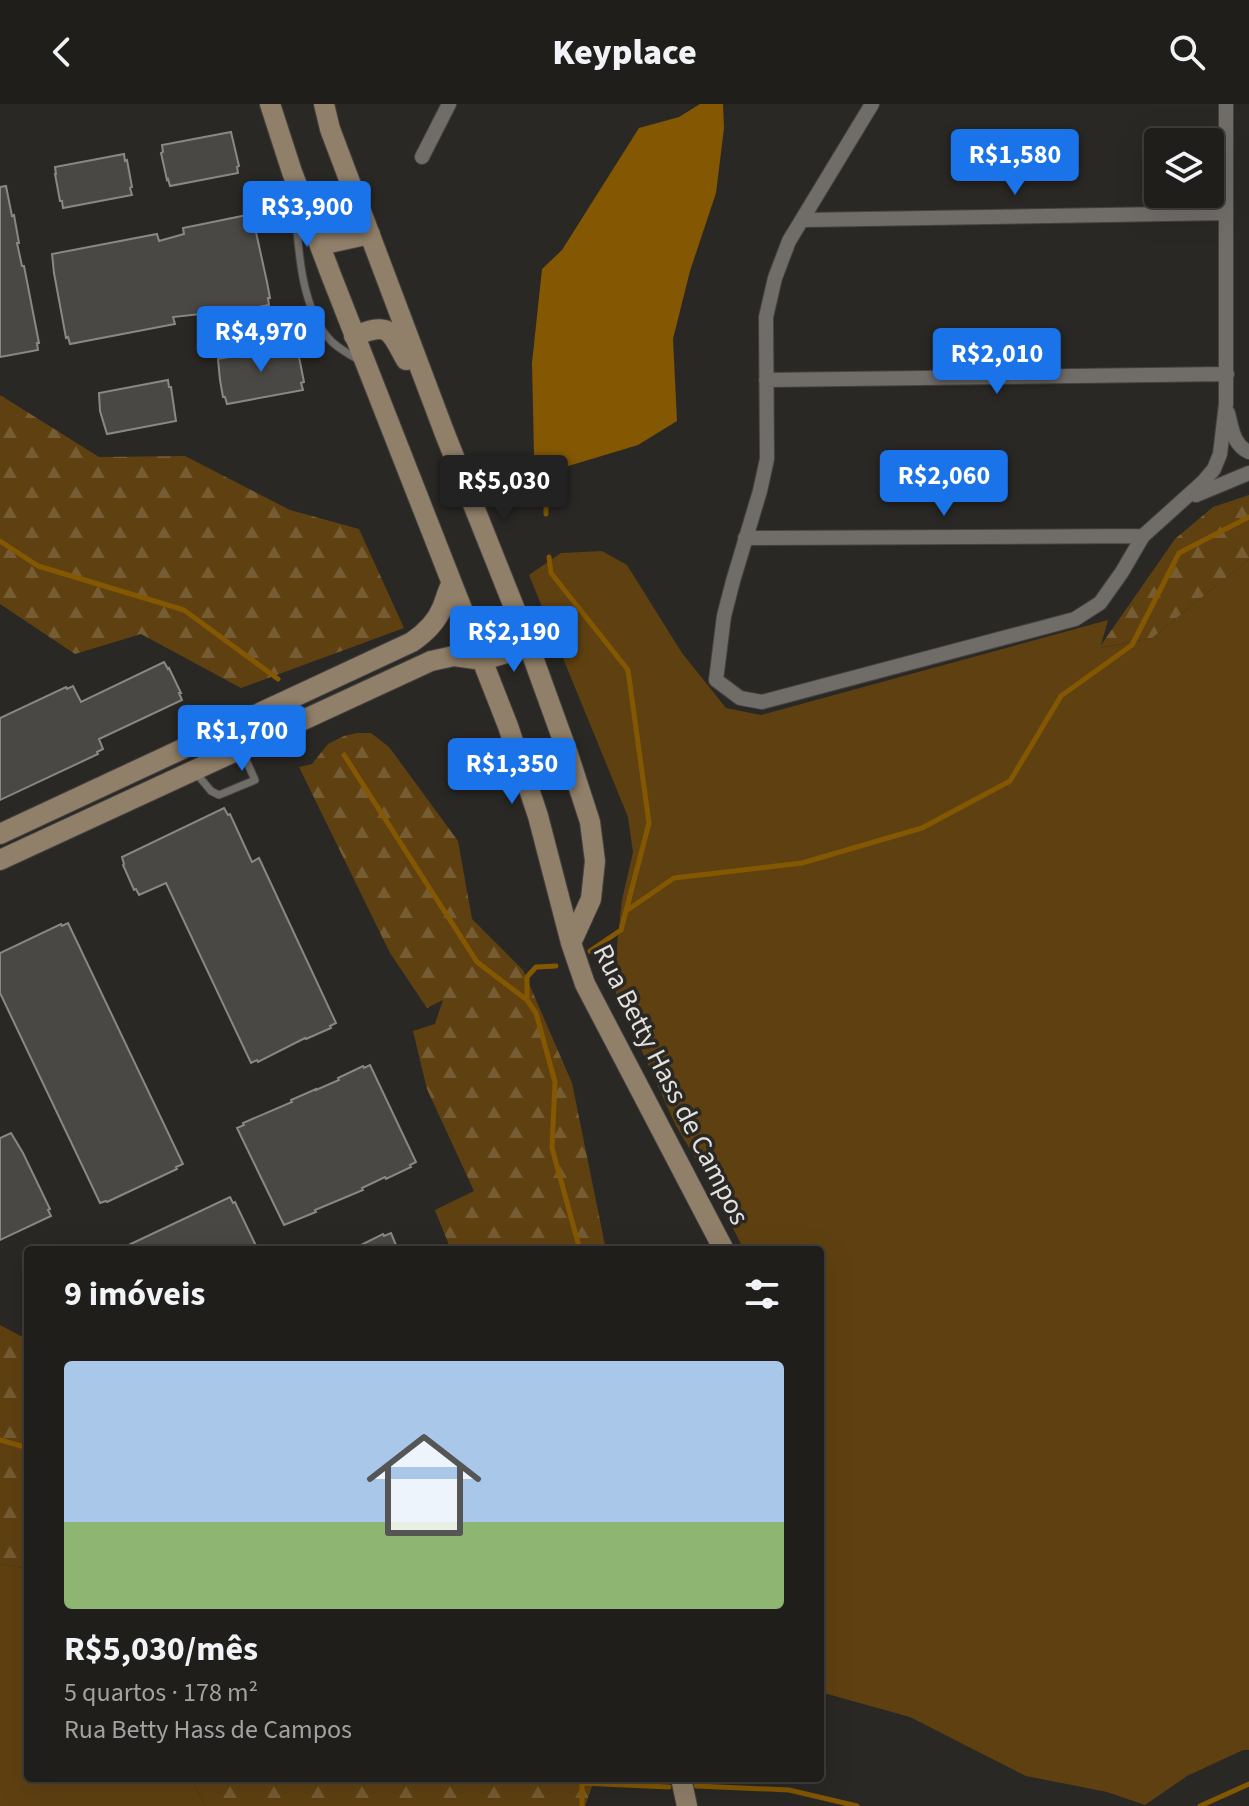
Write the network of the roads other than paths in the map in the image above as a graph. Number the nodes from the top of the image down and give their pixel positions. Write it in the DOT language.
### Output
graph roads {
  1 [pos="270,104"];
  2 [pos="324,104"];
  3 [pos="449,104"];
  4 [pos="872,104"];
  5 [pos="1226,104"];
  6 [pos="422,157"];
  7 [pos="292,172"];
  8 [pos="1226,213"];
  9 [pos="804,220"];
  10 [pos="370,234"];
  11 [pos="354,336"];
  12 [pos="365,363"];
  13 [pos="1227,374"];
  14 [pos="766,380"];
  15 [pos="1226,404"];
  16 [pos="445,434"];
  17 [pos="1249,452"];
  18 [pos="1249,473"];
  19 [pos="1174,506"];
  20 [pos="1143,536"];
  21 [pos="745,538"];
  22 [pos="452,583"];
  23 [pos="528,643"];
  24 [pos="483,660"];
  25 [pos="241,749"];
  26 [pos="194,770"];
  27 [pos="0,834"];
  28 [pos="0,860"];
  29 [pos="571,943"];
  30 [pos="722,1246"];
  31 [pos="682,1782"];
  32 [pos="687,1806"];
  1 -- 7 [label="street, Rua Betty Hass de Campos"];
  2 -- 10 [label="street, Rua Betty Hass de Campos"];
  3 -- 6 [label="street"];
  4 -- 9 [label="street"];
  5 -- 8 [label="street"];
  7 -- 10 [label="street"];
  7 -- 11 [label="street, Rua Betty Hass de Campos"];
  7 -- 12 [label="lane"];
  8 -- 9 [label="street"];
  8 -- 13 [label="street"];
  9 -- 14 [label="street"];
  10 -- 16 [label="street, Rua Betty Hass de Campos"];
  11 -- 12 [label="street, Rua Betty Hass de Campos"];
  11 -- 16 [label="street"];
  12 -- 22 [label="street, Rua Betty Hass de Campos"];
  13 -- 14 [label="street"];
  13 -- 15 [label="street"];
  14 -- 21 [label="street"];
  15 -- 17 [label="street"];
  15 -- 19 [label="street"];
  16 -- 23 [label="street, Rua Betty Hass de Campos"];
  18 -- 19 [label="street"];
  19 -- 20 [label="street"];
  20 -- 21 [label="street"];
  20 -- 21 [label="street"];
  22 -- 24 [label="street, Rua Betty Hass de Campos"];
  22 -- 27 [label="street"];
  23 -- 24 [label="street"];
  23 -- 29 [label="street, Rua Betty Hass de Campos"];
  24 -- 25 [label="street"];
  24 -- 29 [label="street, Rua Betty Hass de Campos"];
  25 -- 26 [label="street"];
  25 -- 26 [label="lane"];
  26 -- 28 [label="street"];
  29 -- 30 [label="street, Rua Betty Hass de Campos"];
  31 -- 32 [label="street"];
}
